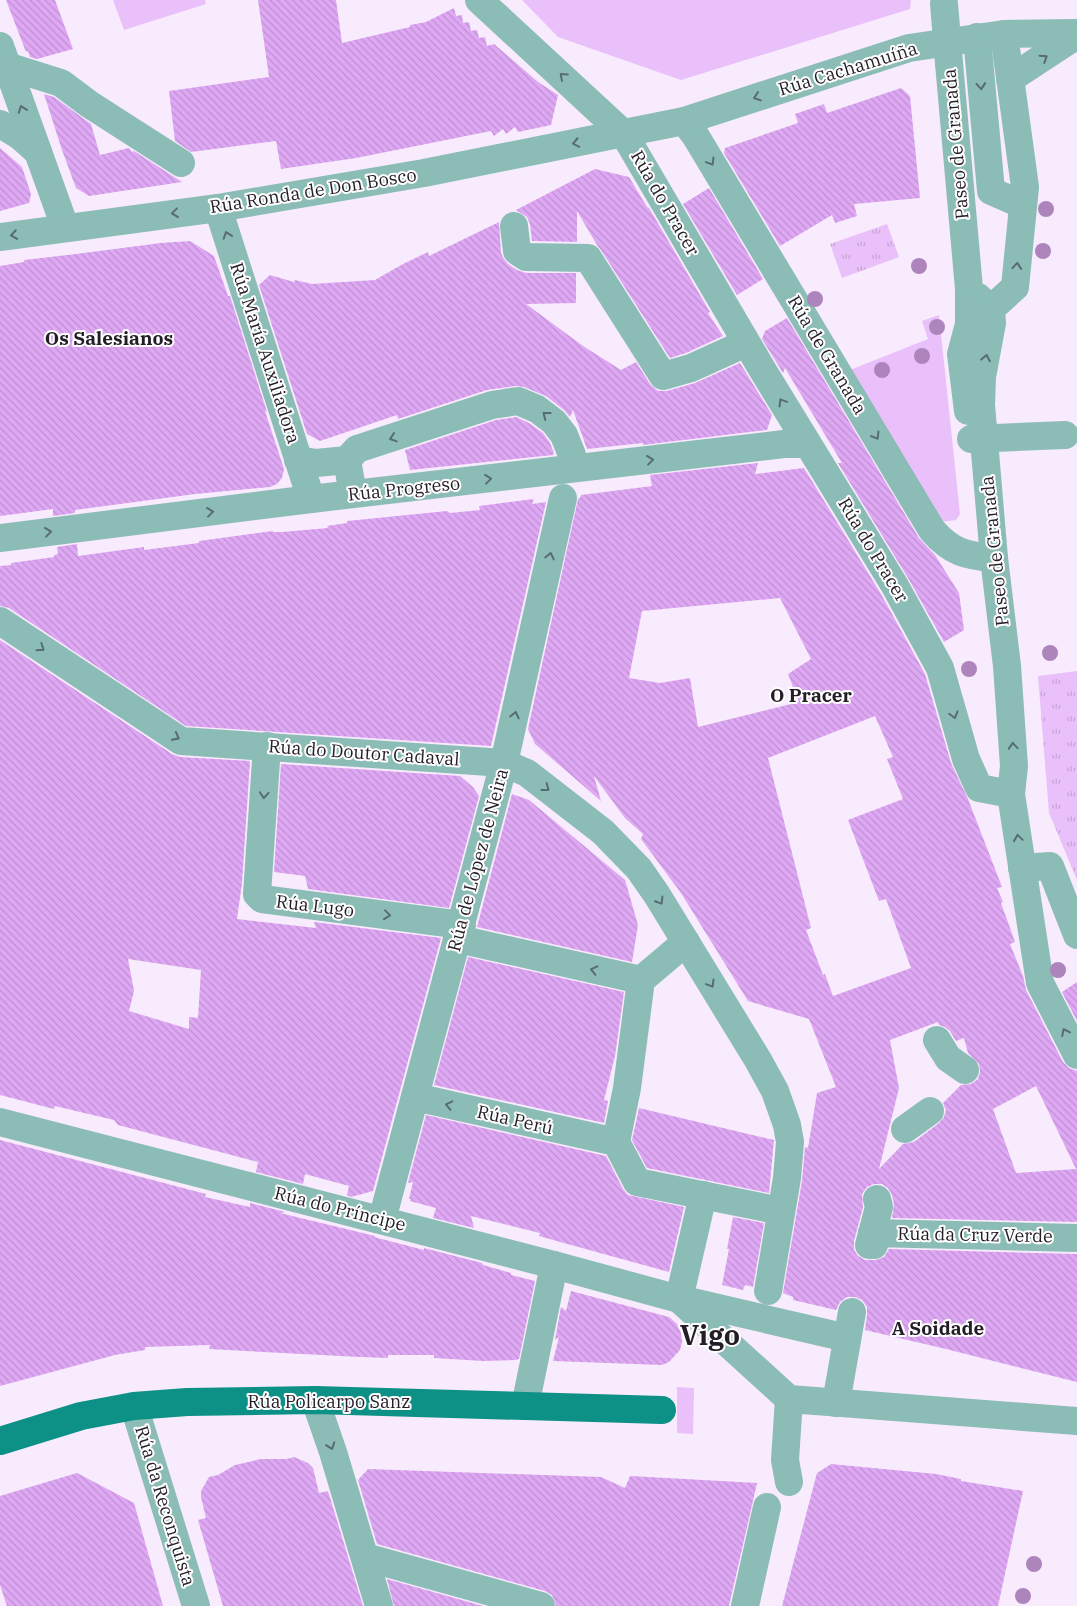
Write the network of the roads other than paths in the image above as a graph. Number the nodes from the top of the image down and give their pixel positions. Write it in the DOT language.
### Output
graph roads {
  1 [pos="479,0"];
  2 [pos="944,2"];
  3 [pos="1004,34"];
  4 [pos="1077,34"];
  5 [pos="977,37"];
  6 [pos="2,68"];
  7 [pos="1010,79"];
  8 [pos="684,121"];
  9 [pos="0,124"];
  10 [pos="624,134"];
  11 [pos="38,152"];
  12 [pos="180,163"];
  13 [pos="1023,205"];
  14 [pos="218,208"];
  15 [pos="514,226"];
  16 [pos="65,227"];
  17 [pos="0,237"];
  18 [pos="969,289"];
  19 [pos="991,309"];
  20 [pos="735,348"];
  21 [pos="1065,435"];
  22 [pos="977,438"];
  23 [pos="808,444"];
  24 [pos="572,455"];
  25 [pos="298,460"];
  26 [pos="347,460"];
  27 [pos="353,494"];
  28 [pos="563,498"];
  29 [pos="311,499"];
  30 [pos="0,538"];
  31 [pos="989,558"];
  32 [pos="0,621"];
  33 [pos="267,746"];
  34 [pos="504,763"];
  35 [pos="1011,794"];
  36 [pos="1022,868"];
  37 [pos="460,932"];
  38 [pos="1077,935"];
  39 [pos="686,942"];
  40 [pos="642,980"];
  41 [pos="937,1040"];
  42 [pos="1077,1055"];
  43 [pos="965,1070"];
  44 [pos="414,1098"];
  45 [pos="0,1122"];
  46 [pos="616,1142"];
  47 [pos="703,1195"];
  48 [pos="880,1202"];
  49 [pos="781,1211"];
  50 [pos="382,1220"];
  51 [pos="1077,1238"];
  52 [pos="554,1265"];
  53 [pos="768,1291"];
  54 [pos="679,1298"];
  55 [pos="789,1399"];
  56 [pos="315,1400"];
  57 [pos="836,1403"];
  58 [pos="134,1406"];
  59 [pos="525,1406"];
  60 [pos="662,1410"];
  61 [pos="1077,1421"];
  62 [pos="0,1441"];
  63 [pos="365,1557"];
  64 [pos="196,1606"];
  65 [pos="379,1606"];
  66 [pos="541,1606"];
  67 [pos="745,1606"];
  10 -- 1 [label="street, Rúa do Pracer, one-way"];
  2 -- 18 [label="street, Paseo de Granada, bridge"];
  3 -- 4 [label="street, Rúa Cachamuíña"];
  3 -- 5 [label="street, Rúa Cachamuíña"];
  3 -- 7 [label="street"];
  7 -- 4 [label="street, one-way"];
  5 -- 8 [label="street, Rúa Cachamuíña, one-way"];
  5 -- 13 [label="street, one-way"];
  11 -- 6 [label="street, one-way"];
  6 -- 12 [label="street"];
  7 -- 13 [label="street"];
  8 -- 10 [label="street, Rúa Cachamuíña"];
  8 -- 31 [label="street, Rúa de Granada, one-way"];
  9 -- 11 [label="street"];
  10 -- 14 [label="street, Rúa Ronda de Don Bosco, one-way"];
  23 -- 10 [label="street, Rúa do Pracer, one-way"];
  11 -- 16 [label="street"];
  19 -- 13 [label="street, one-way"];
  14 -- 16 [label="street, Rúa Ronda de Don Bosco, one-way"];
  25 -- 14 [label="street, Rúa María Auxiliadora, one-way"];
  15 -- 20 [label="street"];
  16 -- 17 [label="street, Rúa Ronda de Don Bosco, one-way"];
  18 -- 19 [label="street"];
  18 -- 22 [label="street, Paseo de Granada"];
  22 -- 19 [label="street, one-way"];
  21 -- 22 [label="street"];
  22 -- 31 [label="street"];
  27 -- 23 [label="street, Rúa Progreso, one-way"];
  23 -- 35 [label="street, Rúa do Pracer, one-way"];
  24 -- 26 [label="street, one-way"];
  25 -- 26 [label="street"];
  25 -- 29 [label="street, Rúa María Auxiliadora"];
  26 -- 27 [label="street"];
  27 -- 29 [label="street, Rúa Progreso"];
  34 -- 28 [label="street, Rúa de López de Neira, one-way"];
  30 -- 29 [label="street, Rúa Progreso, one-way"];
  35 -- 31 [label="street, Paseo de Granada, one-way"];
  32 -- 33 [label="street, Rúa do Doutor Cadaval, one-way"];
  33 -- 34 [label="street, Rúa do Doutor Cadaval"];
  33 -- 37 [label="street, Rúa Lugo, one-way"];
  34 -- 37 [label="street, Rúa de López de Neira"];
  34 -- 39 [label="street, Rúa do Doutor Cadaval, one-way"];
  36 -- 35 [label="street, one-way"];
  36 -- 38 [label="street"];
  42 -- 36 [label="street, one-way"];
  40 -- 37 [label="street, Rúa Lugo, one-way"];
  37 -- 44 [label="street, Rúa de López de Neira"];
  39 -- 40 [label="street"];
  39 -- 49 [label="street, Rúa do Doutor Cadaval, one-way"];
  40 -- 46 [label="street"];
  41 -- 43 [label="street"];
  46 -- 44 [label="street, Rúa Perú, one-way"];
  44 -- 50 [label="street, Rúa de López de Neira"];
  45 -- 50 [label="street, Rúa do Príncipe"];
  46 -- 47 [label="street"];
  47 -- 49 [label="street"];
  47 -- 54 [label="street"];
  48 -- 51 [label="street, Rúa da Cruz Verde"];
  49 -- 53 [label="street, Rúa do Doutor Cadaval"];
  50 -- 52 [label="street, Rúa do Príncipe"];
  52 -- 54 [label="street, Rúa do Príncipe"];
  52 -- 59 [label="street"];
  54 -- 55 [label="street"];
  54 -- 57 [label="street, Rúa do Príncipe"];
  55 -- 57 [label="street"];
  55 -- 67 [label="street"];
  56 -- 58 [label="main road, Rúa Policarpo Sanz"];
  56 -- 59 [label="main road, Rúa Policarpo Sanz"];
  56 -- 63 [label="street, one-way"];
  57 -- 61 [label="street"];
  58 -- 62 [label="main road, Rúa Policarpo Sanz"];
  58 -- 64 [label="street, Rúa da Reconquista"];
  59 -- 60 [label="main road, Rúa Policarpo Sanz"];
  63 -- 65 [label="street"];
  63 -- 66 [label="street"];
}
